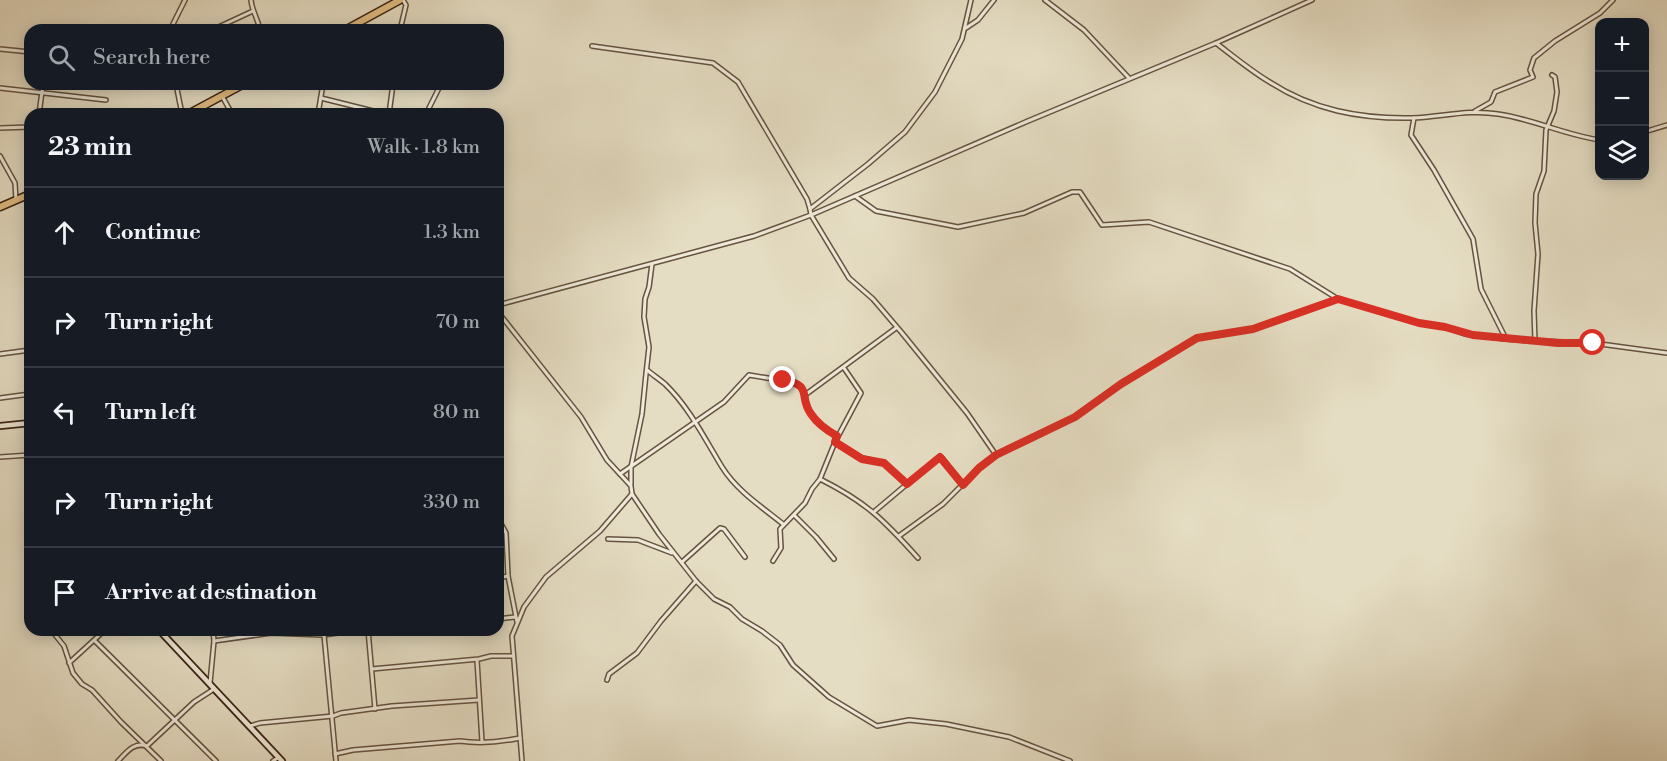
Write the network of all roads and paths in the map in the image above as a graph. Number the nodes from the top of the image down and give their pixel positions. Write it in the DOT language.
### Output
graph roads {
  1 [pos="185,0"];
  2 [pos="251,0"];
  3 [pos="401,0"];
  4 [pos="970,0"];
  5 [pos="994,0"];
  6 [pos="1045,0"];
  7 [pos="1311,0"];
  8 [pos="1613,0"];
  9 [pos="253,11"];
  10 [pos="173,24"];
  11 [pos="225,24"];
  12 [pos="259,24"];
  13 [pos="356,24"];
  14 [pos="401,24"];
  15 [pos="964,29"];
  16 [pos="1216,43"];
  17 [pos="592,46"];
  18 [pos="0,49"];
  19 [pos="24,51"];
  20 [pos="1552,75"];
  21 [pos="1130,79"];
  22 [pos="0,88"];
  23 [pos="42,90"];
  24 [pos="177,90"];
  25 [pos="233,90"];
  26 [pos="322,90"];
  27 [pos="392,90"];
  28 [pos="438,90"];
  29 [pos="42,93"];
  30 [pos="222,96"];
  31 [pos="321,98"];
  32 [pos="106,100"];
  33 [pos="40,108"];
  34 [pos="181,108"];
  35 [pos="199,108"];
  36 [pos="229,108"];
  37 [pos="319,108"];
  38 [pos="362,108"];
  39 [pos="388,108"];
  40 [pos="429,108"];
  41 [pos="1473,111"];
  42 [pos="1414,118"];
  43 [pos="1549,125"];
  44 [pos="1667,125"];
  45 [pos="24,127"];
  46 [pos="0,128"];
  47 [pos="1649,130"];
  48 [pos="1595,139"];
  49 [pos="0,156"];
  50 [pos="855,196"];
  51 [pos="24,197"];
  52 [pos="16,200"];
  53 [pos="0,207"];
  54 [pos="810,209"];
  55 [pos="812,215"];
  56 [pos="652,264"];
  57 [pos="1338,299"];
  58 [pos="504,303"];
  59 [pos="504,320"];
  60 [pos="896,328"];
  61 [pos="1506,339"];
  62 [pos="1535,341"];
  63 [pos="24,351"];
  64 [pos="1667,353"];
  65 [pos="0,354"];
  66 [pos="844,368"];
  67 [pos="647,370"];
  68 [pos="24,395"];
  69 [pos="805,395"];
  70 [pos="0,398"];
  71 [pos="694,422"];
  72 [pos="24,424"];
  73 [pos="0,426"];
  74 [pos="837,436"];
  75 [pos="835,442"];
  76 [pos="24,455"];
  77 [pos="996,455"];
  78 [pos="0,457"];
  79 [pos="631,467"];
  80 [pos="620,474"];
  81 [pos="820,479"];
  82 [pos="907,484"];
  83 [pos="963,485"];
  84 [pos="631,486"];
  85 [pos="632,494"];
  86 [pos="874,512"];
  87 [pos="794,515"];
  88 [pos="783,524"];
  89 [pos="504,529"];
  90 [pos="899,536"];
  91 [pos="608,539"];
  92 [pos="675,555"];
  93 [pos="745,557"];
  94 [pos="918,558"];
  95 [pos="834,559"];
  96 [pos="773,561"];
  97 [pos="682,562"];
  98 [pos="508,576"];
  99 [pos="504,577"];
  100 [pos="696,581"];
  101 [pos="518,617"];
  102 [pos="504,618"];
  103 [pos="56,636"];
  104 [pos="99,636"];
  105 [pos="165,636"];
  106 [pos="214,636"];
  107 [pos="252,636"];
  108 [pos="324,636"];
  109 [pos="369,636"];
  110 [pos="95,640"];
  111 [pos="214,642"];
  112 [pos="514,656"];
  113 [pos="477,660"];
  114 [pos="69,663"];
  115 [pos="372,669"];
  116 [pos="607,680"];
  117 [pos="212,686"];
  118 [pos="479,700"];
  119 [pos="375,709"];
  120 [pos="333,717"];
  121 [pos="175,719"];
  122 [pos="249,726"];
  123 [pos="520,738"];
  124 [pos="482,742"];
  125 [pos="147,746"];
  126 [pos="335,754"];
  127 [pos="280,759"];
  128 [pos="118,761"];
  129 [pos="161,761"];
  130 [pos="216,761"];
  131 [pos="273,761"];
  132 [pos="336,761"];
  133 [pos="522,761"];
  134 [pos="1070,761"];
  1 -- 10 [label="street"];
  2 -- 9 [label="street"];
  3 -- 13 [label="highway"];
  3 -- 14 [label="street"];
  4 -- 15 [label="street"];
  5 -- 15 [label="street"];
  6 -- 21 [label="street"];
  7 -- 16 [label="street"];
  8 -- 41 [label="street"];
  9 -- 11 [label="street"];
  9 -- 12 [label="street"];
  15 -- 54 [label="street"];
  16 -- 21 [label="street"];
  16 -- 42 [label="street"];
  17 -- 54 [label="street"];
  18 -- 19 [label="street"];
  20 -- 43 [label="street"];
  21 -- 50 [label="street"];
  22 -- 29 [label="street"];
  23 -- 29 [label="street"];
  24 -- 34 [label="street"];
  25 -- 30 [label="highway"];
  26 -- 31 [label="street"];
  27 -- 39 [label="street"];
  28 -- 40 [label="street"];
  29 -- 32 [label="street"];
  29 -- 33 [label="street"];
  30 -- 35 [label="highway"];
  30 -- 36 [label="street"];
  31 -- 37 [label="street"];
  31 -- 38 [label="street"];
  41 -- 42 [label="street"];
  41 -- 43 [label="street"];
  42 -- 61 [label="street"];
  43 -- 48 [label="street"];
  43 -- 62 [label="street"];
  44 -- 47 [label="street"];
  45 -- 46 [label="street"];
  49 -- 52 [label="street"];
  50 -- 55 [label="street"];
  50 -- 57 [label="street"];
  51 -- 52 [label="highway"];
  52 -- 53 [label="highway"];
  54 -- 55 [label="street"];
  55 -- 56 [label="street"];
  55 -- 60 [label="street"];
  56 -- 58 [label="street"];
  56 -- 67 [label="street"];
  57 -- 61 [label="street"];
  57 -- 77 [label="street"];
  59 -- 80 [label="street"];
  60 -- 66 [label="street"];
  60 -- 77 [label="street"];
  61 -- 62 [label="street"];
  62 -- 64 [label="street"];
  63 -- 65 [label="street"];
  66 -- 69 [label="street"];
  66 -- 74 [label="street"];
  67 -- 71 [label="street"];
  67 -- 79 [label="street"];
  68 -- 70 [label="street"];
  69 -- 71 [label="street"];
  69 -- 74 [label="street"];
  71 -- 79 [label="street"];
  71 -- 88 [label="street"];
  72 -- 73 [label="street"];
  74 -- 75 [label="street"];
  75 -- 81 [label="street"];
  75 -- 82 [label="street"];
  76 -- 78 [label="street"];
  77 -- 83 [label="street"];
  79 -- 80 [label="street"];
  79 -- 84 [label="street"];
  80 -- 84 [label="street"];
  81 -- 86 [label="street"];
  81 -- 87 [label="street"];
  82 -- 83 [label="street"];
  82 -- 86 [label="street"];
  83 -- 90 [label="street"];
  84 -- 85 [label="street"];
  85 -- 92 [label="street"];
  85 -- 101 [label="street"];
  86 -- 90 [label="street"];
  87 -- 88 [label="street"];
  87 -- 95 [label="street"];
  88 -- 96 [label="street"];
  89 -- 98 [label="street"];
  90 -- 94 [label="street"];
  91 -- 92 [label="street"];
  92 -- 97 [label="street"];
  93 -- 97 [label="street"];
  97 -- 100 [label="street"];
  98 -- 99 [label="street"];
  98 -- 101 [label="street"];
  100 -- 116 [label="street"];
  100 -- 134 [label="street"];
  101 -- 102 [label="street"];
  101 -- 112 [label="street"];
  103 -- 114 [label="street"];
  104 -- 110 [label="street"];
  105 -- 117 [label="street"];
  106 -- 111 [label="street"];
  107 -- 111 [label="street"];
  108 -- 120 [label="street"];
  109 -- 115 [label="street"];
  110 -- 114 [label="street"];
  110 -- 121 [label="street"];
  111 -- 117 [label="street"];
  112 -- 113 [label="street"];
  112 -- 123 [label="street"];
  113 -- 115 [label="street"];
  113 -- 118 [label="street"];
  114 -- 125 [label="street"];
  115 -- 119 [label="street"];
  117 -- 121 [label="street"];
  117 -- 122 [label="street"];
  118 -- 119 [label="street"];
  118 -- 124 [label="street"];
  119 -- 120 [label="street"];
  120 -- 122 [label="street"];
  120 -- 126 [label="street"];
  121 -- 125 [label="street"];
  121 -- 130 [label="street"];
  122 -- 127 [label="street"];
  123 -- 124 [label="street"];
  123 -- 133 [label="street"];
  124 -- 126 [label="street"];
  125 -- 128 [label="street"];
  125 -- 129 [label="street"];
  126 -- 132 [label="street"];
  127 -- 131 [label="street"];
}
